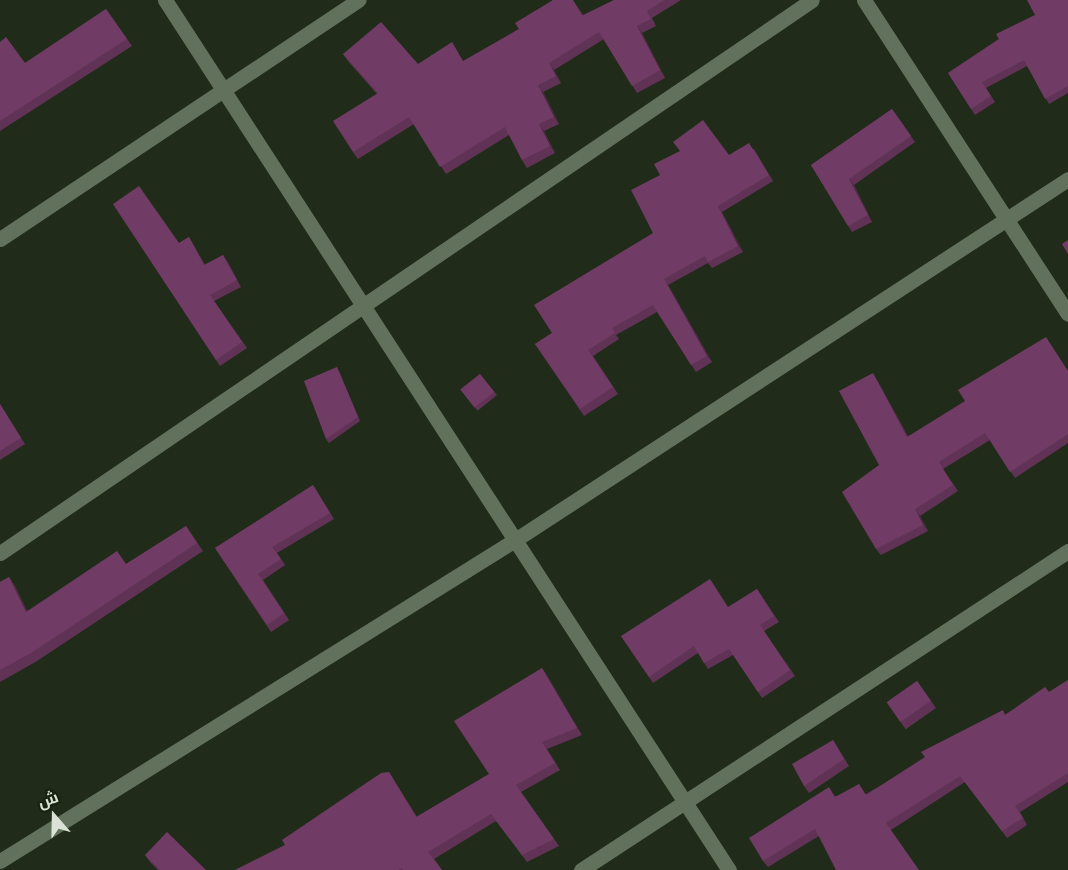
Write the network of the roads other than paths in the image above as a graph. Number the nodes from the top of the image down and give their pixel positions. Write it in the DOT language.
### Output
graph roads {
  1 [pos="165,0"];
  2 [pos="359,0"];
  3 [pos="812,0"];
  4 [pos="864,0"];
  5 [pos="222,88"];
  6 [pos="1068,179"];
  7 [pos="1007,220"];
  8 [pos="0,239"];
  9 [pos="365,308"];
  10 [pos="1068,314"];
  11 [pos="515,540"];
  12 [pos="1068,551"];
  13 [pos="0,553"];
  14 [pos="684,801"];
  15 [pos="0,861"];
  16 [pos="581,870"];
  17 [pos="729,870"];
  1 -- 5 [label="street"];
  2 -- 5 [label="street"];
  3 -- 9 [label="street"];
  4 -- 7 [label="street"];
  5 -- 8 [label="street"];
  5 -- 9 [label="street"];
  6 -- 7 [label="street"];
  7 -- 10 [label="street"];
  7 -- 11 [label="street"];
  9 -- 11 [label="street"];
  9 -- 13 [label="street"];
  11 -- 14 [label="street"];
  11 -- 15 [label="street"];
  12 -- 14 [label="street"];
  14 -- 16 [label="street"];
  14 -- 17 [label="street"];
}
